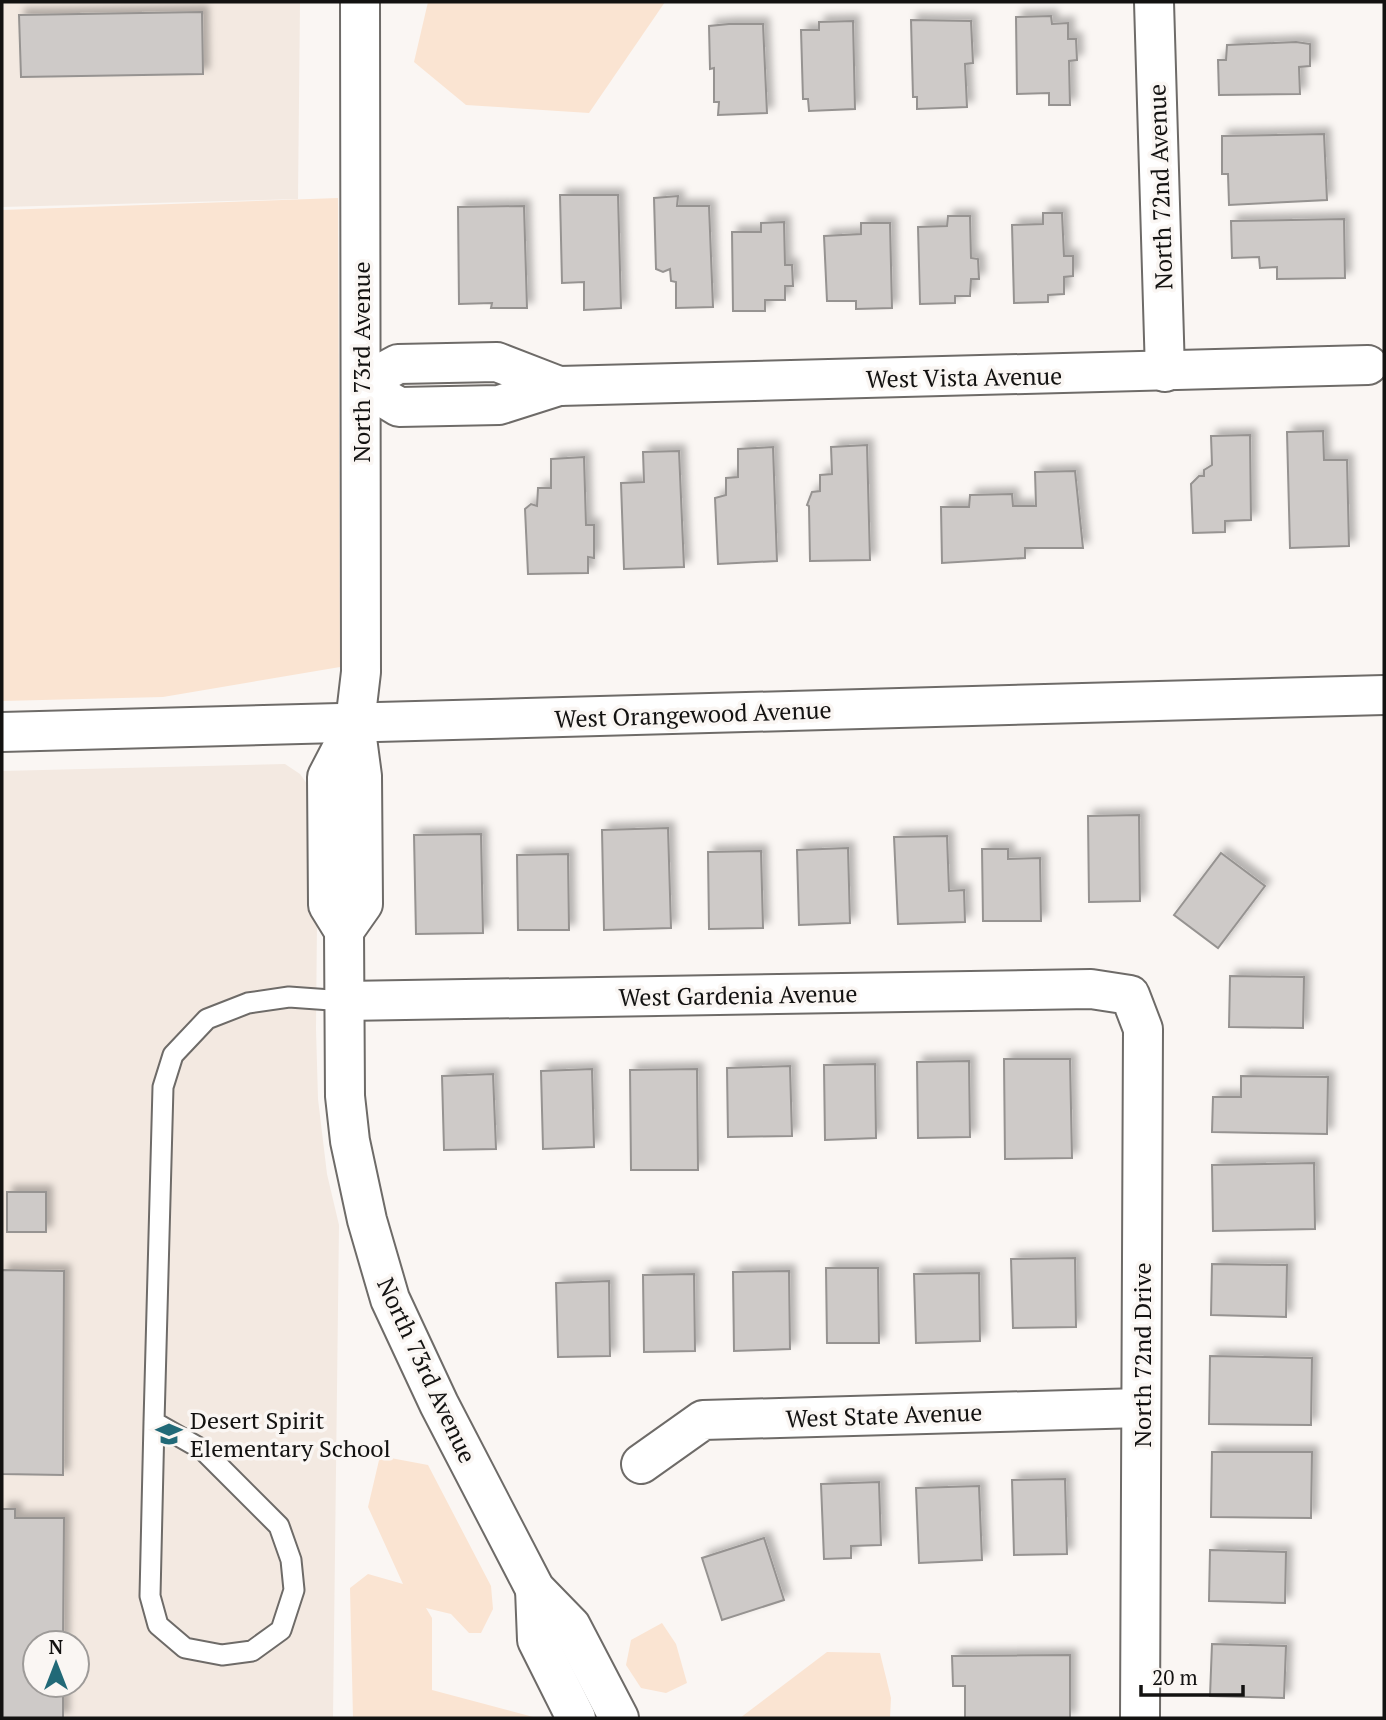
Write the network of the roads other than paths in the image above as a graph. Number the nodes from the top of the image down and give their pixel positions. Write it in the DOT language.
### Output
graph roads {
  1 [pos="360,2"];
  2 [pos="1154,2"];
  3 [pos="1368,365"];
  4 [pos="1165,372"];
  5 [pos="361,384"];
  6 [pos="1384,695"];
  7 [pos="355,723"];
  8 [pos="2,732"];
  9 [pos="1130,995"];
  10 [pos="345,1001"];
  11 [pos="1141,1408"];
  12 [pos="154,1422"];
  13 [pos="641,1464"];
  14 [pos="534,1589"];
  15 [pos="576,1718"];
  16 [pos="619,1718"];
  17 [pos="1140,1718"];
  1 -- 5 [label="street, North 73rd Avenue"];
  2 -- 4 [label="street, North 72nd Avenue"];
  3 -- 4 [label="street, West Vista Avenue"];
  4 -- 5 [label="street, West Vista Avenue"];
  5 -- 7 [label="street, North 73rd Avenue"];
  6 -- 7 [label="street, West Orangewood Avenue"];
  7 -- 8 [label="street, West Orangewood Avenue"];
  7 -- 10 [label="street, North 73rd Avenue"];
  9 -- 10 [label="street, West Gardenia Avenue"];
  9 -- 11 [label="street, North 72nd Drive"];
  10 -- 12 [label="lane"];
  10 -- 14 [label="street, North 73rd Avenue"];
  11 -- 13 [label="street, West State Avenue"];
  11 -- 17 [label="street, North 72nd Drive"];
  12 -- 12 [label="lane"];
  14 -- 15 [label="street, North 73rd Avenue"];
  14 -- 16 [label="street, North 73rd Avenue"];
}
